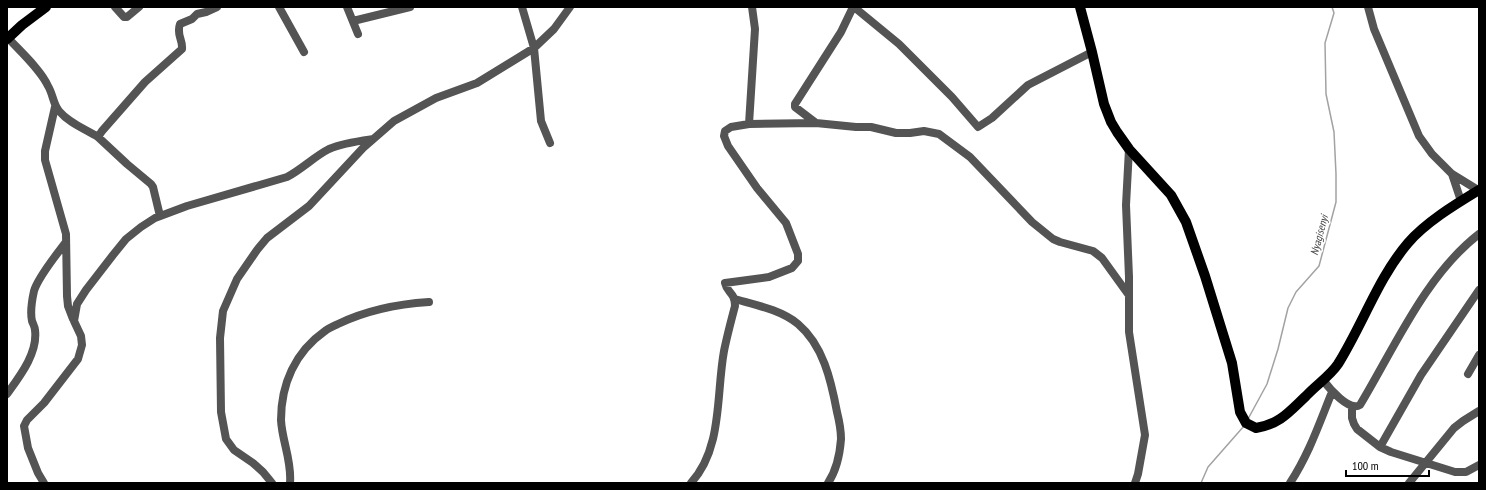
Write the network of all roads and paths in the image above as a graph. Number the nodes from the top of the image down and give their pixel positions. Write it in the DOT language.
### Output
graph roads {
  1 [pos="46,7"];
  2 [pos="115,7"];
  3 [pos="139,7"];
  4 [pos="217,7"];
  5 [pos="279,7"];
  6 [pos="347,7"];
  7 [pos="410,7"];
  8 [pos="522,7"];
  9 [pos="570,7"];
  10 [pos="752,7"];
  11 [pos="854,7"];
  12 [pos="1080,7"];
  13 [pos="1368,7"];
  14 [pos="352,21"];
  15 [pos="358,34"];
  16 [pos="8,39"];
  17 [pos="534,48"];
  18 [pos="304,52"];
  19 [pos="1092,52"];
  20 [pos="55,107"];
  21 [pos="816,123"];
  22 [pos="749,124"];
  23 [pos="98,137"];
  24 [pos="374,139"];
  25 [pos="550,143"];
  26 [pos="1129,149"];
  27 [pos="1452,174"];
  28 [pos="1479,190"];
  29 [pos="1462,201"];
  30 [pos="160,216"];
  31 [pos="1479,234"];
  32 [pos="66,242"];
  33 [pos="1479,290"];
  34 [pos="1128,294"];
  35 [pos="735,299"];
  36 [pos="430,302"];
  37 [pos="74,321"];
  38 [pos="1479,355"];
  39 [pos="1468,374"];
  40 [pos="1322,380"];
  41 [pos="1332,392"];
  42 [pos="7,394"];
  43 [pos="1352,406"];
  44 [pos="1479,411"];
  45 [pos="1380,446"];
  46 [pos="1426,463"];
  47 [pos="1479,465"];
  48 [pos="44,483"];
  49 [pos="272,483"];
  50 [pos="290,483"];
  51 [pos="692,483"];
  52 [pos="828,483"];
  53 [pos="1135,483"];
  54 [pos="1290,483"];
  55 [pos="1409,483"];
  1 -- 16 [label="main road"];
  2 -- 3 [label="street"];
  4 -- 23 [label="street"];
  5 -- 18 [label="street"];
  6 -- 14 [label="street"];
  7 -- 14 [label="street"];
  8 -- 17 [label="street"];
  9 -- 17 [label="street"];
  10 -- 22 [label="street"];
  11 -- 19 [label="street"];
  11 -- 21 [label="street"];
  12 -- 19 [label="main road"];
  13 -- 27 [label="street"];
  14 -- 15 [label="street"];
  16 -- 20 [label="street"];
  17 -- 24 [label="street"];
  17 -- 25 [label="street"];
  19 -- 26 [label="main road"];
  20 -- 23 [label="street"];
  20 -- 32 [label="street"];
  21 -- 22 [label="street"];
  21 -- 34 [label="street"];
  22 -- 35 [label="street"];
  23 -- 30 [label="street"];
  24 -- 30 [label="street"];
  24 -- 49 [label="street"];
  26 -- 34 [label="street"];
  26 -- 40 [label="main road"];
  27 -- 28 [label="street"];
  27 -- 29 [label="street"];
  28 -- 29 [label="main road"];
  29 -- 40 [label="main road"];
  30 -- 37 [label="street"];
  31 -- 43 [label="street"];
  32 -- 37 [label="street"];
  32 -- 42 [label="street"];
  33 -- 45 [label="street"];
  34 -- 53 [label="street"];
  35 -- 51 [label="street"];
  35 -- 52 [label="street"];
  36 -- 50 [label="street"];
  37 -- 48 [label="street"];
  38 -- 39 [label="street"];
  40 -- 41 [label="street"];
  41 -- 43 [label="street"];
  41 -- 54 [label="street"];
  43 -- 45 [label="street"];
  44 -- 46 [label="street"];
  45 -- 46 [label="street"];
  46 -- 47 [label="street"];
  46 -- 55 [label="street"];
}
